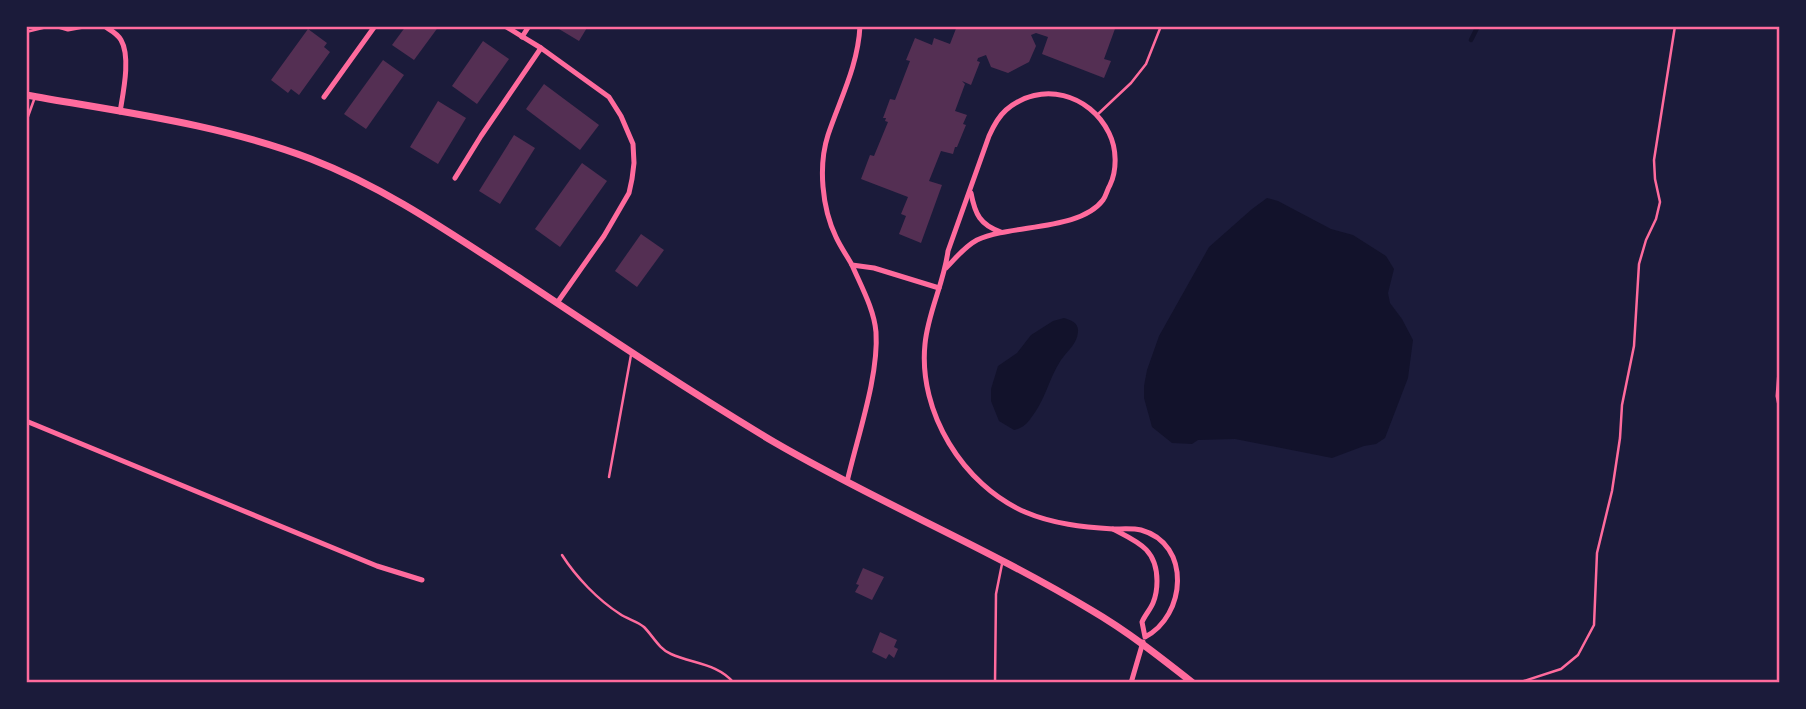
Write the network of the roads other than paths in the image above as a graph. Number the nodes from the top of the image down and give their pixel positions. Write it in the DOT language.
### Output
graph roads {
  1 [pos="51,26"];
  2 [pos="58,26"];
  3 [pos="83,26"];
  4 [pos="104,26"];
  5 [pos="375,26"];
  6 [pos="505,26"];
  7 [pos="529,26"];
  8 [pos="860,26"];
  9 [pos="1161,26"];
  10 [pos="26,32"];
  11 [pos="522,37"];
  12 [pos="541,48"];
  13 [pos="31,96"];
  14 [pos="324,97"];
  15 [pos="120,112"];
  16 [pos="1097,115"];
  17 [pos="26,122"];
  18 [pos="456,178"];
  19 [pos="971,190"];
  20 [pos="1003,233"];
  21 [pos="852,265"];
  22 [pos="946,268"];
  23 [pos="939,288"];
  24 [pos="557,303"];
  25 [pos="632,352"];
  26 [pos="1780,370"];
  27 [pos="1780,406"];
  28 [pos="26,421"];
  29 [pos="609,477"];
  30 [pos="847,482"];
  31 [pos="1114,529"];
  32 [pos="1002,561"];
  33 [pos="422,580"];
  34 [pos="1144,640"];
  35 [pos="995,683"];
  36 [pos="1131,683"];
  37 [pos="1193,683"];
  1 -- 10 [label="lane"];
  2 -- 3 [label="street"];
  4 -- 15 [label="street"];
  5 -- 14 [label="street"];
  6 -- 11 [label="street"];
  7 -- 11 [label="street"];
  8 -- 21 [label="street"];
  9 -- 16 [label="lane"];
  11 -- 12 [label="street"];
  12 -- 18 [label="street"];
  12 -- 24 [label="street"];
  13 -- 15 [label="street"];
  13 -- 17 [label="lane"];
  15 -- 24 [label="street"];
  16 -- 19 [label="street"];
  16 -- 20 [label="street"];
  19 -- 20 [label="street"];
  19 -- 22 [label="street"];
  20 -- 22 [label="street"];
  21 -- 23 [label="street"];
  21 -- 30 [label="street"];
  22 -- 23 [label="street"];
  23 -- 31 [label="street"];
  24 -- 25 [label="street"];
  25 -- 29 [label="lane"];
  25 -- 30 [label="street"];
  26 -- 27 [label="street"];
  28 -- 33 [label="street"];
  30 -- 32 [label="street"];
  31 -- 34 [label="street"];
  31 -- 34 [label="street"];
  32 -- 34 [label="street"];
  32 -- 35 [label="lane"];
  34 -- 36 [label="street"];
  34 -- 37 [label="street"];
}
